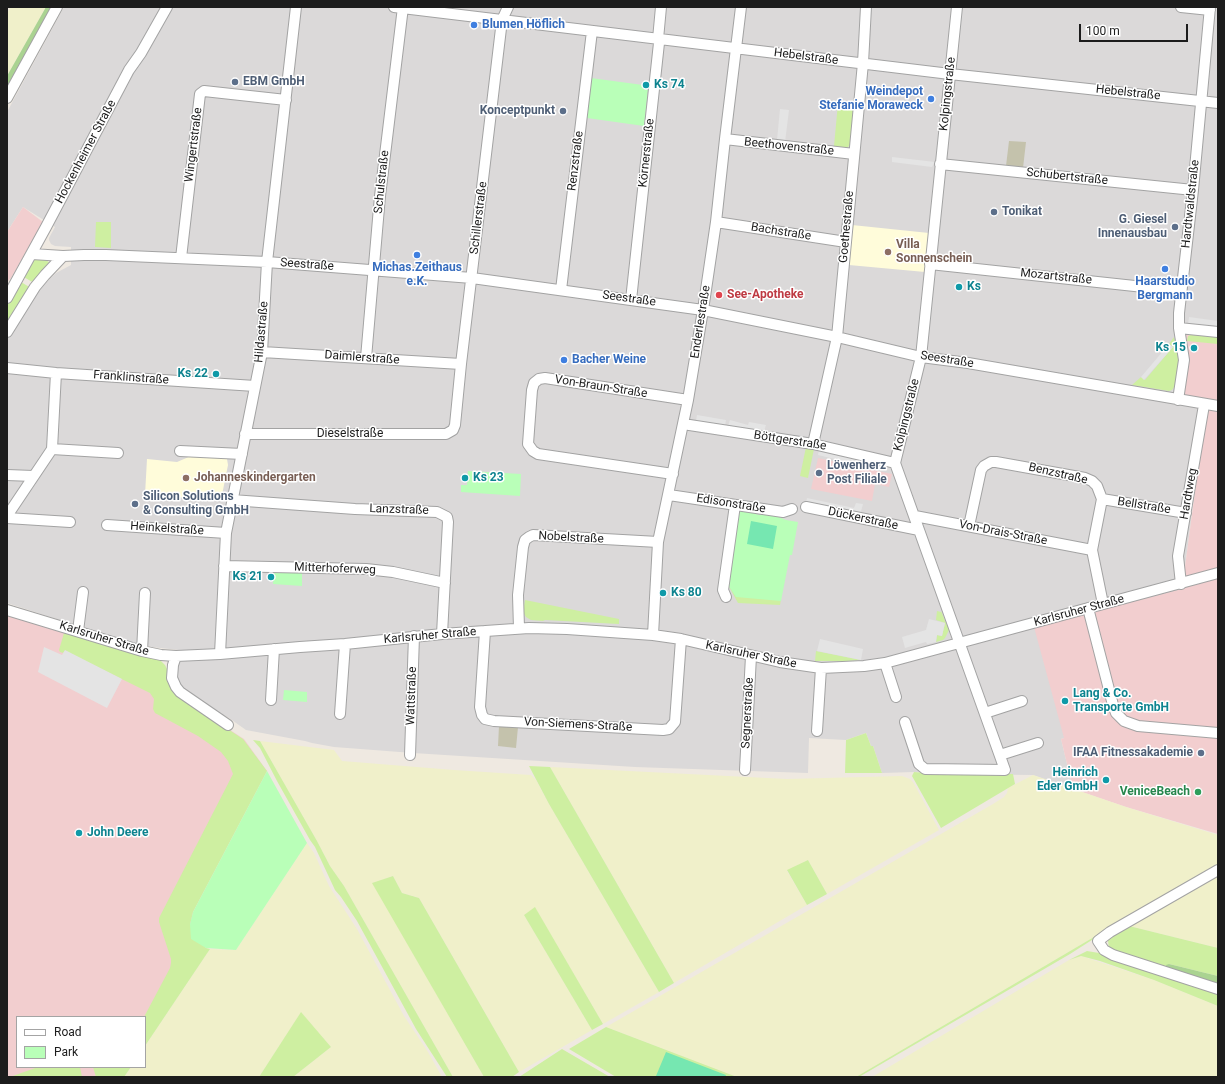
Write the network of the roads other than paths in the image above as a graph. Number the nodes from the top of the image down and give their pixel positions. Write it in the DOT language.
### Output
graph roads {
  1 [pos="57,7"];
  2 [pos="167,7"];
  3 [pos="296,7"];
  4 [pos="400,7"];
  5 [pos="508,7"];
  6 [pos="661,7"];
  7 [pos="741,7"];
  8 [pos="866,7"];
  9 [pos="957,7"];
  10 [pos="1181,7"];
  11 [pos="1210,9"];
  12 [pos="502,20"];
  13 [pos="592,31"];
  14 [pos="658,39"];
  15 [pos="736,49"];
  16 [pos="863,63"];
  17 [pos="950,74"];
  18 [pos="7,98"];
  19 [pos="286,100"];
  20 [pos="1201,101"];
  21 [pos="1218,103"];
  22 [pos="725,139"];
  23 [pos="854,154"];
  24 [pos="940,164"];
  25 [pos="1193,190"];
  26 [pos="716,222"];
  27 [pos="846,242"];
  28 [pos="32,254"];
  29 [pos="63,256"];
  30 [pos="181,258"];
  31 [pos="267,262"];
  32 [pos="930,264"];
  33 [pos="373,270"];
  34 [pos="472,278"];
  35 [pos="561,290"];
  36 [pos="1181,291"];
  37 [pos="8,295"];
  38 [pos="630,300"];
  39 [pos="703,310"];
  40 [pos="1179,328"];
  41 [pos="7,332"];
  42 [pos="1218,332"];
  43 [pos="837,337"];
  44 [pos="262,352"];
  45 [pos="921,357"];
  46 [pos="366,358"];
  47 [pos="461,364"];
  48 [pos="7,368"];
  49 [pos="56,373"];
  50 [pos="255,386"];
  51 [pos="688,400"];
  52 [pos="1178,400"];
  53 [pos="1204,405"];
  54 [pos="1218,406"];
  55 [pos="683,424"];
  56 [pos="453,430"];
  57 [pos="245,434"];
  58 [pos="813,444"];
  59 [pos="52,449"];
  60 [pos="180,451"];
  61 [pos="118,453"];
  62 [pos="242,454"];
  63 [pos="895,463"];
  64 [pos="673,474"];
  65 [pos="7,475"];
  66 [pos="33,476"];
  67 [pos="669,495"];
  68 [pos="1102,499"];
  69 [pos="232,500"];
  70 [pos="735,505"];
  71 [pos="806,507"];
  72 [pos="792,509"];
  73 [pos="1186,513"];
  74 [pos="915,516"];
  75 [pos="7,517"];
  76 [pos="70,522"];
  77 [pos="107,525"];
  78 [pos="969,526"];
  79 [pos="920,530"];
  80 [pos="226,533"];
  81 [pos="658,542"];
  82 [pos="1092,550"];
  83 [pos="224,566"];
  84 [pos="1218,573"];
  85 [pos="445,583"];
  86 [pos="1181,584"];
  87 [pos="83,592"];
  88 [pos="145,593"];
  89 [pos="726,597"];
  90 [pos="1103,604"];
  91 [pos="1088,608"];
  92 [pos="7,610"];
  93 [pos="518,628"];
  94 [pos="78,631"];
  95 [pos="485,631"];
  96 [pos="442,634"];
  97 [pos="653,635"];
  98 [pos="414,636"];
  99 [pos="681,639"];
  100 [pos="960,642"];
  101 [pos="344,644"];
  102 [pos="274,649"];
  103 [pos="142,651"];
  104 [pos="220,654"];
  105 [pos="176,656"];
  106 [pos="751,656"];
  107 [pos="885,663"];
  108 [pos="822,668"];
  109 [pos="896,697"];
  110 [pos="271,700"];
  111 [pos="1022,701"];
  112 [pos="985,713"];
  113 [pos="340,714"];
  114 [pos="905,722"];
  115 [pos="228,725"];
  116 [pos="817,731"];
  117 [pos="1218,733"];
  118 [pos="1038,742"];
  119 [pos="1000,755"];
  120 [pos="410,756"];
  121 [pos="745,770"];
  122 [pos="1218,870"];
  123 [pos="1218,989"];
  1 -- 18 [label="street"];
  2 -- 28 [label="street, Hockenheimer Straße"];
  3 -- 19 [label="street, Hildastraße"];
  4 -- 12 [label="street, Hebelstraße"];
  4 -- 33 [label="street, Schulstraße"];
  5 -- 12 [label="street, Schillerstraße"];
  6 -- 14 [label="street, Körnerstraße"];
  7 -- 15 [label="street, Enderlestraße"];
  8 -- 16 [label="street, Goethestraße"];
  9 -- 17 [label="street, Kolpingstraße"];
  10 -- 11 [label="street"];
  11 -- 20 [label="street, Hardtwaldstraße"];
  12 -- 13 [label="street, Hebelstraße"];
  12 -- 34 [label="street, Schillerstraße"];
  13 -- 14 [label="street, Hebelstraße"];
  13 -- 35 [label="street, Renzstraße"];
  14 -- 15 [label="street, Hebelstraße"];
  14 -- 38 [label="street, Körnerstraße"];
  15 -- 16 [label="street, Hebelstraße"];
  15 -- 22 [label="street, Enderlestraße"];
  16 -- 17 [label="street, Hebelstraße"];
  16 -- 23 [label="street, Goethestraße"];
  17 -- 20 [label="street, Hebelstraße"];
  17 -- 24 [label="street, Kolpingstraße"];
  19 -- 30 [label="street, Wingertstraße"];
  19 -- 31 [label="street, Hildastraße"];
  20 -- 21 [label="street, Hebelstraße"];
  20 -- 25 [label="street, Hardtwaldstraße"];
  22 -- 23 [label="street, Beethovenstraße"];
  22 -- 26 [label="street, Enderlestraße"];
  23 -- 27 [label="street, Goethestraße"];
  24 -- 25 [label="street, Schubertstraße"];
  24 -- 32 [label="street, Kolpingstraße"];
  25 -- 36 [label="street, Hardtwaldstraße"];
  26 -- 27 [label="street, Bachstraße"];
  26 -- 39 [label="street, Enderlestraße"];
  27 -- 43 [label="street, Goethestraße"];
  28 -- 29 [label="street, Seestraße"];
  28 -- 37 [label="street, Hockenheimer Straße"];
  29 -- 30 [label="street, Seestraße"];
  29 -- 41 [label="street"];
  30 -- 31 [label="street, Seestraße"];
  31 -- 33 [label="street, Seestraße"];
  31 -- 44 [label="street, Hildastraße"];
  32 -- 36 [label="street, Mozartstraße"];
  32 -- 45 [label="street, Kolpingstraße"];
  33 -- 34 [label="street, Seestraße"];
  33 -- 46 [label="street, Schulstraße"];
  34 -- 35 [label="street, Seestraße"];
  34 -- 47 [label="street, Schillerstraße"];
  35 -- 38 [label="street, Seestraße"];
  36 -- 40 [label="street, Hardtwaldstraße"];
  38 -- 39 [label="street, Seestraße"];
  39 -- 43 [label="street, Seestraße"];
  39 -- 51 [label="street, Enderlestraße"];
  40 -- 42 [label="street"];
  40 -- 52 [label="street, Hardtwaldstraße"];
  43 -- 45 [label="street, Seestraße"];
  43 -- 58 [label="street, Goethestraße"];
  44 -- 46 [label="street, Daimlerstraße"];
  44 -- 50 [label="street, Hildastraße"];
  45 -- 52 [label="street, Seestraße"];
  45 -- 63 [label="street, Kolpingstraße"];
  46 -- 47 [label="street, Daimlerstraße"];
  47 -- 56 [label="street, Schillerstraße"];
  48 -- 49 [label="street, Franklinstraße"];
  49 -- 50 [label="street, Franklinstraße"];
  49 -- 59 [label="street"];
  50 -- 57 [label="street, Hildastraße"];
  51 -- 55 [label="street, Enderlestraße"];
  51 -- 64 [label="street, Von-Braun-Straße"];
  52 -- 53 [label="street, Seestraße"];
  53 -- 54 [label="street, Seestraße"];
  53 -- 73 [label="street, Hardtweg"];
  55 -- 58 [label="street, Böttgerstraße"];
  55 -- 64 [label="street, Enderlestraße"];
  56 -- 57 [label="street, Dieselstraße"];
  57 -- 62 [label="street, Hildastraße"];
  58 -- 63 [label="street, Böttgerstraße"];
  59 -- 61 [label="street"];
  59 -- 66 [label="street"];
  60 -- 62 [label="street"];
  62 -- 69 [label="street, Hildastraße"];
  63 -- 74 [label="street, Kolpingstraße"];
  64 -- 67 [label="street, Enderlestraße"];
  65 -- 66 [label="street"];
  66 -- 75 [label="street"];
  67 -- 70 [label="street, Edisonstraße"];
  67 -- 81 [label="street, Enderlestraße"];
  68 -- 73 [label="street, Bellstraße"];
  68 -- 78 [label="street, Benzstraße"];
  68 -- 82 [label="street"];
  69 -- 80 [label="street, Hildastraße"];
  69 -- 85 [label="street, Lanzstraße"];
  70 -- 72 [label="street, Edisonstraße"];
  70 -- 89 [label="street"];
  71 -- 79 [label="street, Dückerstraße"];
  73 -- 86 [label="street, Hardtweg"];
  74 -- 78 [label="street, Von-Drais-Straße"];
  74 -- 79 [label="street, Kolpingstraße"];
  75 -- 76 [label="street"];
  77 -- 80 [label="street, Heinkelstraße"];
  78 -- 82 [label="street, Von-Drais-Straße"];
  79 -- 100 [label="street, Kolpingstraße"];
  80 -- 83 [label="street, Hildastraße"];
  81 -- 93 [label="street, Nobelstraße"];
  81 -- 97 [label="street, Enderlestraße"];
  82 -- 90 [label="street"];
  83 -- 85 [label="street, Mitterhoferweg"];
  83 -- 104 [label="street, Hildastraße"];
  84 -- 86 [label="street, Karlsruher Straße"];
  85 -- 96 [label="street, Lanzstraße"];
  86 -- 90 [label="street, Karlsruher Straße"];
  87 -- 94 [label="street"];
  88 -- 103 [label="street"];
  90 -- 91 [label="street, Karlsruher Straße"];
  91 -- 100 [label="street, Karlsruher Straße"];
  91 -- 117 [label="street"];
  92 -- 94 [label="street, Karlsruher Straße"];
  93 -- 95 [label="street, Karlsruher Straße"];
  93 -- 97 [label="street, Karlsruher Straße"];
  94 -- 103 [label="street, Karlsruher Straße"];
  95 -- 96 [label="street, Karlsruher Straße"];
  95 -- 99 [label="street, Von-Siemens-Straße"];
  96 -- 98 [label="street, Karlsruher Straße"];
  97 -- 99 [label="street, Karlsruher Straße"];
  98 -- 101 [label="street, Karlsruher Straße"];
  98 -- 120 [label="street, Wattstraße"];
  99 -- 106 [label="street, Karlsruher Straße"];
  100 -- 107 [label="street, Karlsruher Straße"];
  100 -- 112 [label="street, Kolpingstraße"];
  101 -- 102 [label="street, Karlsruher Straße"];
  101 -- 113 [label="street"];
  102 -- 104 [label="street, Karlsruher Straße"];
  102 -- 110 [label="street"];
  103 -- 105 [label="street, Karlsruher Straße"];
  104 -- 105 [label="street, Karlsruher Straße"];
  105 -- 115 [label="street"];
  106 -- 108 [label="street, Karlsruher Straße"];
  106 -- 121 [label="street, Segnerstraße"];
  107 -- 108 [label="street, Karlsruher Straße"];
  107 -- 109 [label="street"];
  108 -- 116 [label="street"];
  111 -- 112 [label="street"];
  112 -- 119 [label="street, Kolpingstraße"];
  114 -- 119 [label="street, Kolpingstraße"];
  118 -- 119 [label="street"];
  122 -- 123 [label="street"];
}
